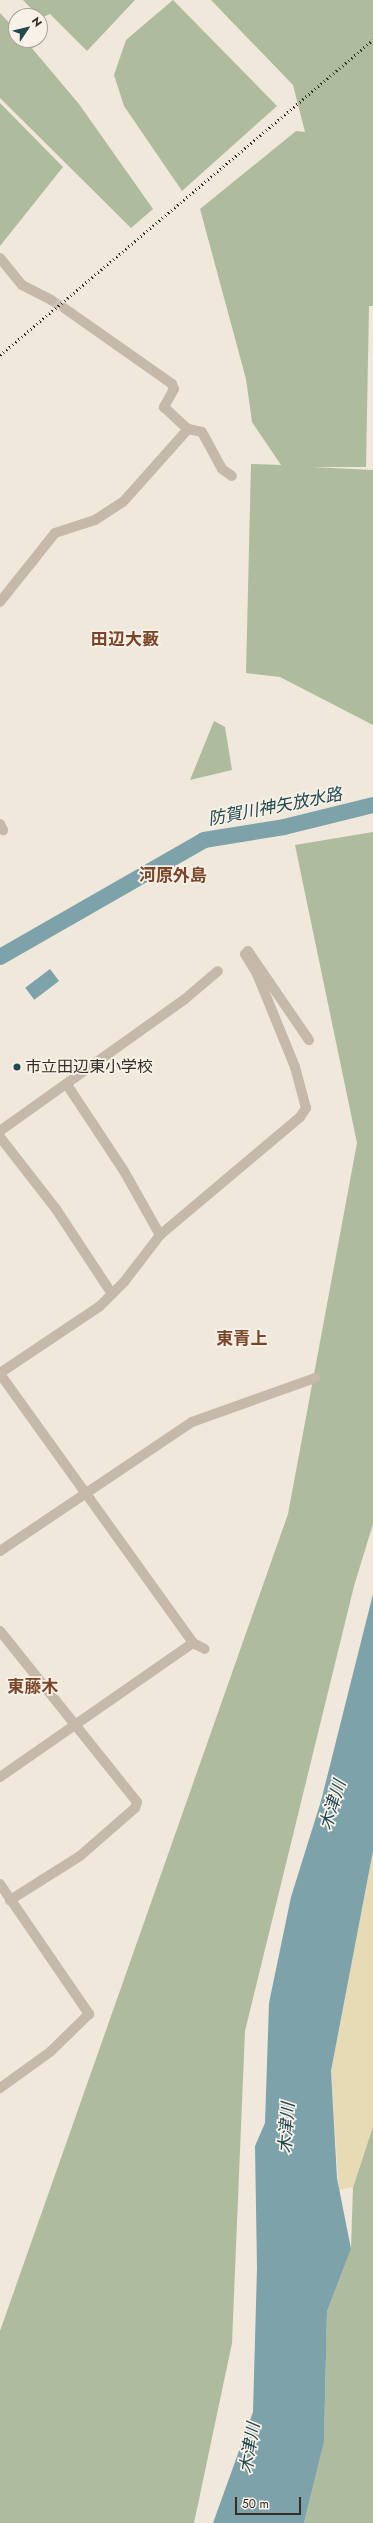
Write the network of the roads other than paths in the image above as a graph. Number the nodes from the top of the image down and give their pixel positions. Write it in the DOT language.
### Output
graph roads {
  1 [pos="0,258"];
  2 [pos="51,300"];
  3 [pos="64,308"];
  4 [pos="188,429"];
  5 [pos="232,476"];
  6 [pos="0,602"];
  7 [pos="218,971"];
  8 [pos="309,1040"];
  9 [pos="67,1085"];
  10 [pos="0,1131"];
  11 [pos="0,1137"];
  12 [pos="160,1235"];
  13 [pos="112,1294"];
  14 [pos="0,1373"];
  15 [pos="315,1378"];
  16 [pos="86,1492"];
  17 [pos="0,1551"];
  18 [pos="0,1631"];
  19 [pos="193,1643"];
  20 [pos="205,1649"];
  21 [pos="77,1727"];
  22 [pos="0,1777"];
  23 [pos="0,1884"];
  24 [pos="10,1900"];
  25 [pos="0,2088"];
  1 -- 2 [label="street"];
  3 -- 4 [label="street"];
  4 -- 5 [label="street"];
  4 -- 6 [label="street"];
  7 -- 9 [label="street"];
  8 -- 12 [label="street"];
  9 -- 10 [label="street"];
  9 -- 12 [label="street"];
  11 -- 13 [label="street"];
  12 -- 13 [label="street"];
  13 -- 14 [label="street"];
  14 -- 16 [label="street"];
  15 -- 16 [label="street"];
  16 -- 17 [label="street"];
  16 -- 19 [label="street"];
  18 -- 21 [label="street"];
  19 -- 20 [label="street"];
  19 -- 21 [label="street"];
  21 -- 22 [label="street"];
  21 -- 24 [label="street"];
  23 -- 24 [label="street"];
  24 -- 25 [label="street"];
}
